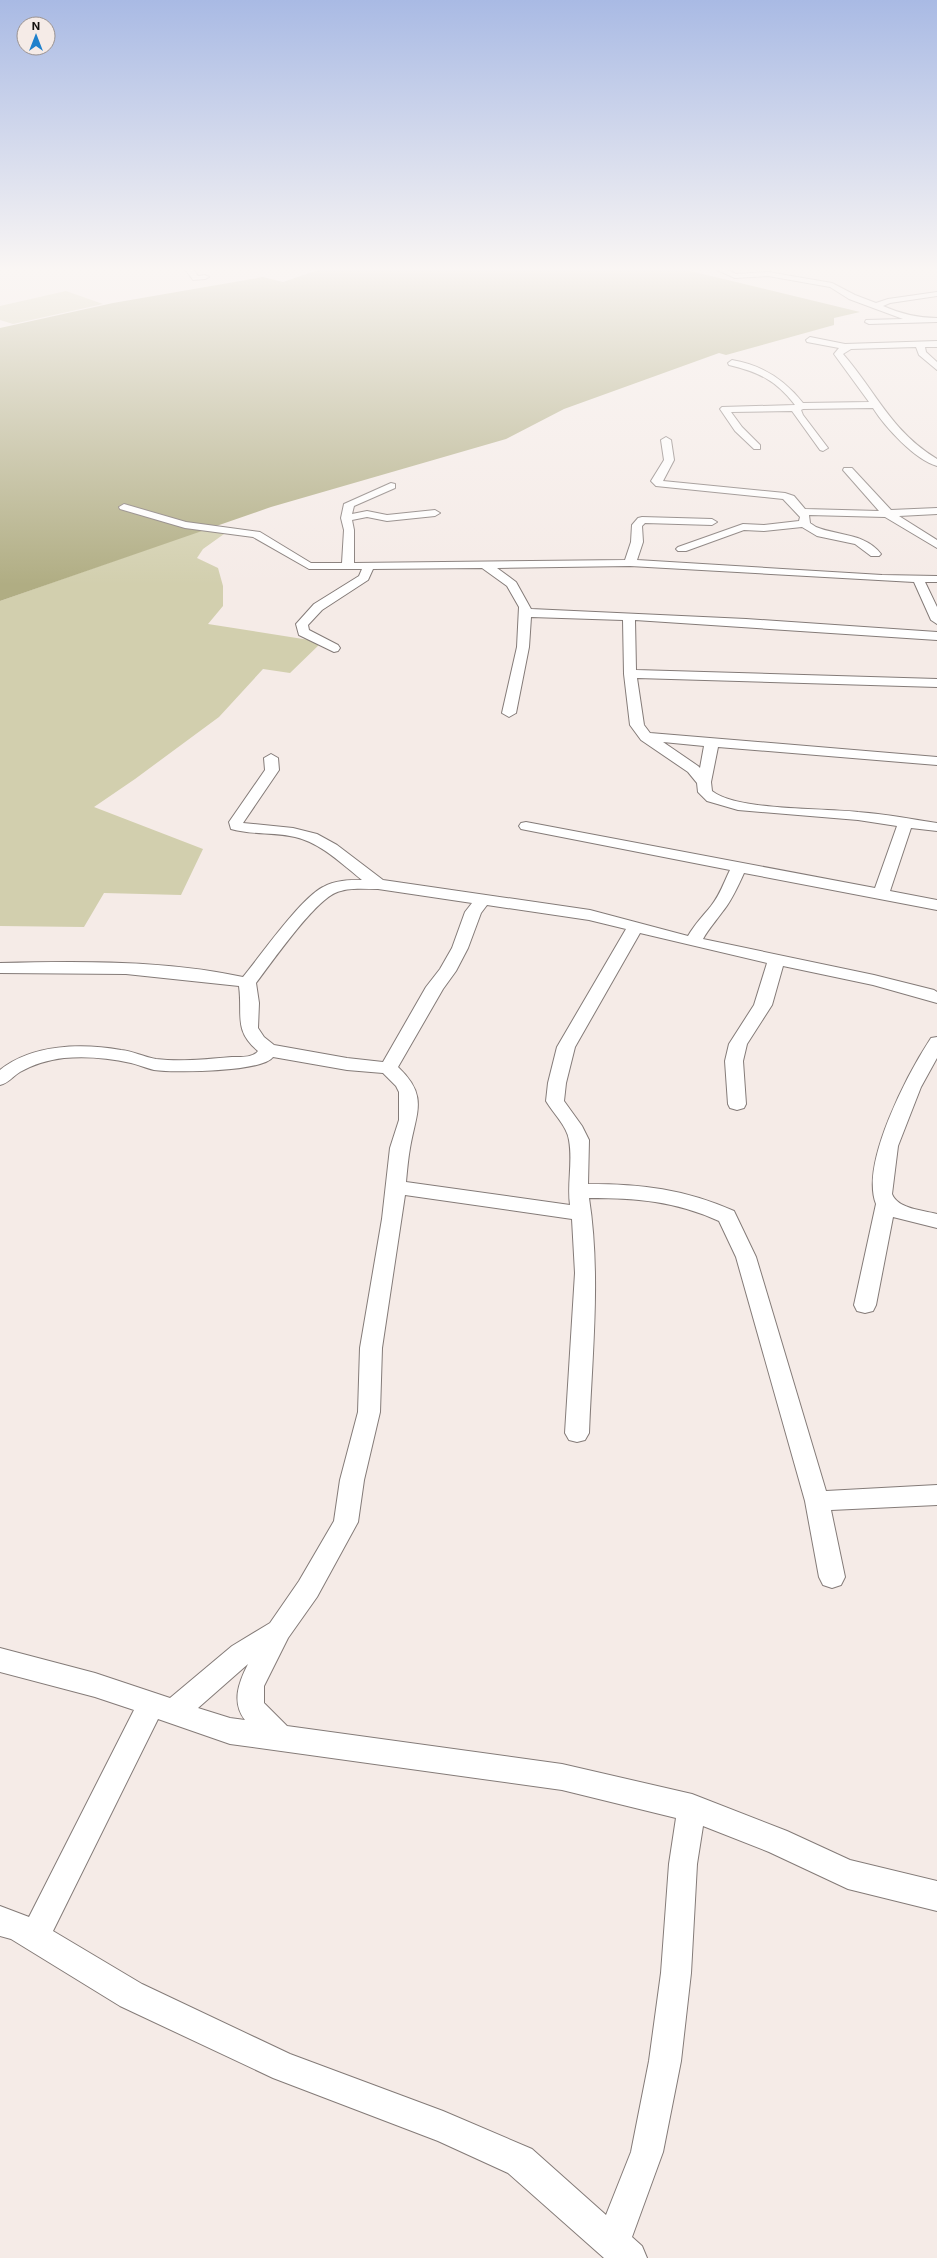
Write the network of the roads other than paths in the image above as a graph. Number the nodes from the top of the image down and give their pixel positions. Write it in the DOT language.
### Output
graph roads {
  1 [pos="766,374"];
  2 [pos="856,374"];
  3 [pos="876,405"];
  4 [pos="799,407"];
  5 [pos="666,440"];
  6 [pos="757,447"];
  7 [pos="823,448"];
  8 [pos="937,463"];
  9 [pos="848,470"];
  10 [pos="391,486"];
  11 [pos="124,507"];
  12 [pos="937,511"];
  13 [pos="802,512"];
  14 [pos="435,513"];
  15 [pos="888,514"];
  16 [pos="346,518"];
  17 [pos="712,522"];
  18 [pos="804,524"];
  19 [pos="937,545"];
  20 [pos="682,549"];
  21 [pos="875,554"];
  22 [pos="630,563"];
  23 [pos="483,564"];
  24 [pos="349,566"];
  25 [pos="369,566"];
  26 [pos="918,579"];
  27 [pos="937,579"];
  28 [pos="524,613"];
  29 [pos="630,617"];
  30 [pos="937,620"];
  31 [pos="937,636"];
  32 [pos="334,648"];
  33 [pos="630,674"];
  34 [pos="937,682"];
  35 [pos="509,713"];
  36 [pos="646,737"];
  37 [pos="712,742"];
  38 [pos="271,758"];
  39 [pos="937,761"];
  40 [pos="704,782"];
  41 [pos="905,823"];
  42 [pos="526,826"];
  43 [pos="937,827"];
  44 [pos="739,867"];
  45 [pos="378,884"];
  46 [pos="880,894"];
  47 [pos="483,900"];
  48 [pos="937,905"];
  49 [pos="636,927"];
  50 [pos="693,942"];
  51 [pos="776,960"];
  52 [pos="0,968"];
  53 [pos="247,982"];
  54 [pos="937,998"];
  55 [pos="937,1042"];
  56 [pos="262,1045"];
  57 [pos="388,1068"];
  58 [pos="0,1079"];
  59 [pos="738,1104"];
  60 [pos="395,1188"];
  61 [pos="578,1191"];
  62 [pos="886,1204"];
  63 [pos="583,1214"];
  64 [pos="937,1221"];
  65 [pos="865,1304"];
  66 [pos="577,1433"];
  67 [pos="937,1495"];
  68 [pos="817,1501"];
  69 [pos="832,1577"];
  70 [pos="280,1630"];
  71 [pos="0,1660"];
  72 [pos="162,1708"];
  73 [pos="282,1739"];
  74 [pos="692,1808"];
  75 [pos="937,1896"];
  76 [pos="0,1921"];
  77 [pos="35,1937"];
  78 [pos="621,2250"];
  1 -- 4 [label="street"];
  2 -- 3 [label="street"];
  3 -- 4 [label="street"];
  3 -- 8 [label="street"];
  4 -- 6 [label="street"];
  4 -- 7 [label="street"];
  5 -- 13 [label="street"];
  9 -- 15 [label="street"];
  10 -- 16 [label="street"];
  11 -- 24 [label="street"];
  12 -- 15 [label="street"];
  13 -- 15 [label="street"];
  13 -- 18 [label="street"];
  14 -- 16 [label="street"];
  15 -- 19 [label="street"];
  16 -- 24 [label="street"];
  17 -- 22 [label="street"];
  18 -- 20 [label="street"];
  18 -- 21 [label="street"];
  22 -- 23 [label="street"];
  22 -- 26 [label="street"];
  23 -- 25 [label="street"];
  23 -- 28 [label="street"];
  24 -- 25 [label="street"];
  25 -- 32 [label="street"];
  26 -- 27 [label="street"];
  26 -- 30 [label="street"];
  28 -- 29 [label="street"];
  28 -- 35 [label="street"];
  29 -- 31 [label="street"];
  29 -- 33 [label="street"];
  33 -- 34 [label="street"];
  33 -- 36 [label="street"];
  36 -- 37 [label="street"];
  36 -- 40 [label="street"];
  37 -- 39 [label="street"];
  37 -- 40 [label="street"];
  38 -- 45 [label="street"];
  40 -- 41 [label="street"];
  41 -- 43 [label="street"];
  41 -- 46 [label="street"];
  42 -- 44 [label="street"];
  44 -- 46 [label="street"];
  44 -- 50 [label="street"];
  45 -- 47 [label="street"];
  45 -- 53 [label="street"];
  46 -- 48 [label="street"];
  47 -- 49 [label="street"];
  47 -- 57 [label="street"];
  49 -- 50 [label="street"];
  49 -- 61 [label="street"];
  50 -- 51 [label="street"];
  51 -- 54 [label="street"];
  51 -- 59 [label="street"];
  52 -- 53 [label="street"];
  53 -- 56 [label="street"];
  55 -- 62 [label="street"];
  56 -- 57 [label="street"];
  56 -- 58 [label="street"];
  57 -- 60 [label="street"];
  60 -- 63 [label="street"];
  60 -- 70 [label="street"];
  61 -- 63 [label="street"];
  61 -- 68 [label="street"];
  62 -- 64 [label="street"];
  62 -- 65 [label="street"];
  63 -- 66 [label="street"];
  67 -- 68 [label="street"];
  68 -- 69 [label="street"];
  70 -- 72 [label="street"];
  70 -- 73 [label="street"];
  71 -- 72 [label="street"];
  72 -- 73 [label="street"];
  72 -- 77 [label="street"];
  73 -- 74 [label="street"];
  74 -- 75 [label="street"];
  74 -- 78 [label="street"];
  76 -- 77 [label="street"];
  77 -- 78 [label="street"];
}
